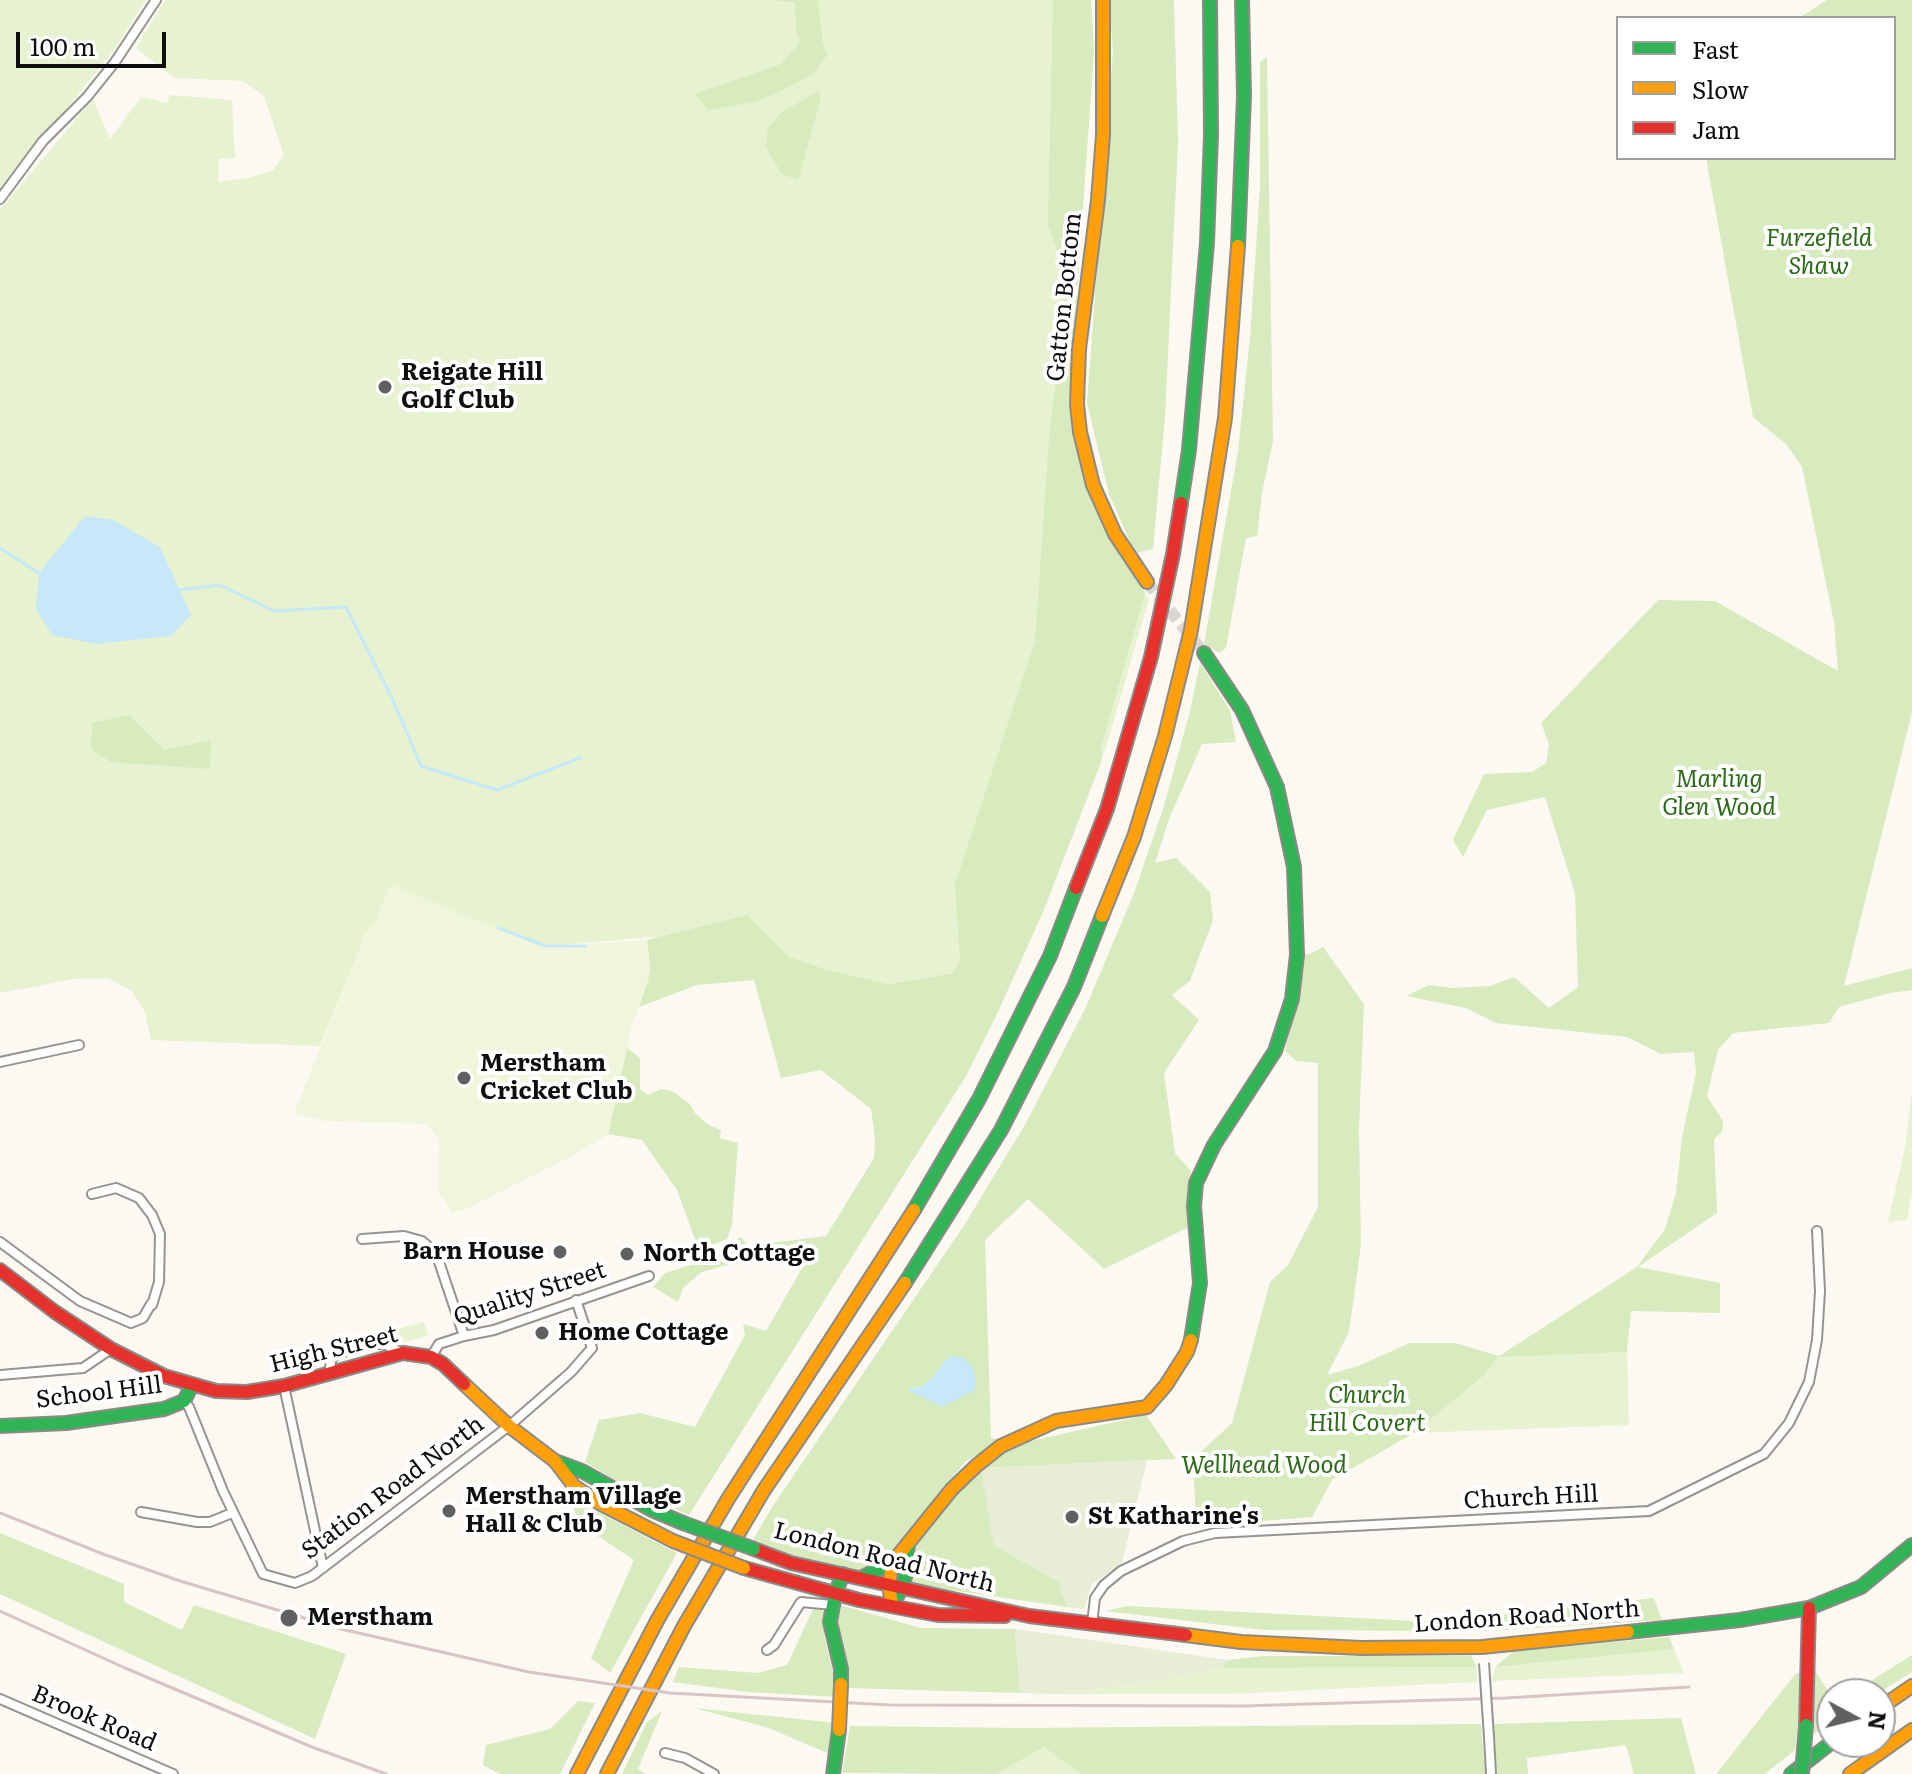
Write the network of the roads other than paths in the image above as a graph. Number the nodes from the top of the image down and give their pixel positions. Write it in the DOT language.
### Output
graph roads {
  1 [pos="156,0"];
  2 [pos="1103,0"];
  3 [pos="1202,0"];
  4 [pos="1210,0"];
  5 [pos="1242,0"];
  6 [pos="1210,28"];
  7 [pos="0,199"];
  8 [pos="1147,582"];
  9 [pos="1204,653"];
  10 [pos="79,1045"];
  11 [pos="0,1062"];
  12 [pos="92,1194"];
  13 [pos="1817,1231"];
  14 [pos="362,1239"];
  15 [pos="0,1242"];
  16 [pos="0,1270"];
  17 [pos="649,1276"];
  18 [pos="576,1300"];
  19 [pos="464,1336"];
  20 [pos="111,1349"];
  21 [pos="431,1357"];
  22 [pos="0,1375"];
  23 [pos="192,1385"];
  24 [pos="284,1386"];
  25 [pos="184,1401"];
  26 [pos="0,1426"];
  27 [pos="509,1426"];
  28 [pos="555,1461"];
  29 [pos="141,1512"];
  30 [pos="232,1513"];
  31 [pos="908,1544"];
  32 [pos="1912,1545"];
  33 [pos="893,1562"];
  34 [pos="323,1568"];
  35 [pos="843,1574"];
  36 [pos="861,1578"];
  37 [pos="896,1586"];
  38 [pos="834,1600"];
  39 [pos="892,1606"];
  40 [pos="1809,1608"];
  41 [pos="1029,1616"];
  42 [pos="1092,1624"];
  43 [pos="1482,1647"];
  44 [pos="767,1650"];
  45 [pos="0,1699"];
  46 [pos="1912,1730"];
  47 [pos="665,1753"];
  48 [pos="1816,1754"];
  49 [pos="173,1774"];
  50 [pos="577,1774"];
  51 [pos="607,1774"];
  52 [pos="714,1774"];
  53 [pos="833,1774"];
  54 [pos="1491,1774"];
  55 [pos="1791,1774"];
  56 [pos="1802,1774"];
  57 [pos="1850,1774"];
  1 -- 7 [label="street"];
  2 -- 8 [label="main road, Gatton Bottom"];
  3 -- 6 [label="main road"];
  4 -- 6 [label="main road"];
  5 -- 51 [label="main road"];
  6 -- 50 [label="main road"];
  9 -- 31 [label="main road"];
  10 -- 11 [label="street"];
  12 -- 15 [label="street"];
  13 -- 42 [label="street, Church Hill"];
  14 -- 19 [label="street"];
  16 -- 20 [label="main road, High Street"];
  17 -- 18 [label="street, Quality Street"];
  18 -- 19 [label="street, Quality Street"];
  18 -- 27 [label="street, Station Road North"];
  19 -- 21 [label="street, Quality Street"];
  20 -- 22 [label="street"];
  20 -- 23 [label="main road, High Street"];
  21 -- 24 [label="main road, High Street"];
  21 -- 27 [label="main road, High Street"];
  23 -- 24 [label="main road, High Street"];
  23 -- 25 [label="main road, School Hill"];
  24 -- 34 [label="street"];
  25 -- 26 [label="main road, School Hill"];
  25 -- 30 [label="street"];
  27 -- 28 [label="main road, London Road North"];
  27 -- 34 [label="street, Station Road North"];
  28 -- 35 [label="main road, London Road North, bridge"];
  28 -- 38 [label="main road, London Road North, bridge"];
  29 -- 30 [label="street"];
  30 -- 34 [label="street, Station Road North"];
  31 -- 33 [label="main road"];
  31 -- 37 [label="main road"];
  32 -- 40 [label="main road, London Road North"];
  33 -- 36 [label="main road"];
  33 -- 37 [label="main road"];
  35 -- 36 [label="main road, London Road North"];
  35 -- 38 [label="main road"];
  36 -- 37 [label="main road, London Road North"];
  37 -- 39 [label="main road"];
  37 -- 41 [label="main road, London Road North"];
  38 -- 39 [label="main road, London Road North"];
  38 -- 44 [label="street"];
  38 -- 53 [label="main road, bridge"];
  39 -- 41 [label="main road, London Road North"];
  40 -- 43 [label="main road, London Road North"];
  40 -- 56 [label="main road, bridge"];
  41 -- 42 [label="main road, London Road North"];
  42 -- 43 [label="main road, London Road North"];
  43 -- 54 [label="street, bridge"];
  45 -- 49 [label="street, Brook Road"];
  46 -- 57 [label="main road"];
  47 -- 52 [label="street"];
  48 -- 55 [label="main road"];
}
